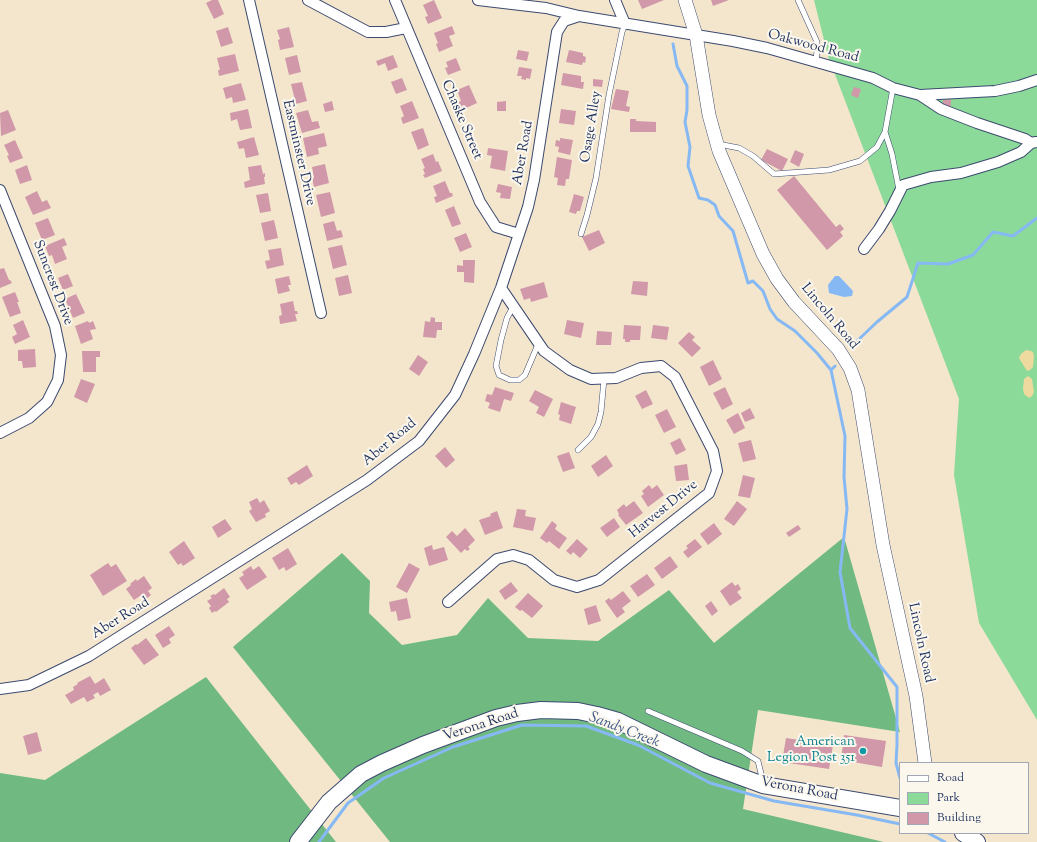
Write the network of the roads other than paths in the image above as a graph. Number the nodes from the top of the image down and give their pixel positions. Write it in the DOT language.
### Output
graph roads {
  1 [pos="249,0"];
  2 [pos="308,0"];
  3 [pos="395,0"];
  4 [pos="478,0"];
  5 [pos="615,0"];
  6 [pos="685,0"];
  7 [pos="798,0"];
  8 [pos="544,4"];
  9 [pos="579,16"];
  10 [pos="625,24"];
  11 [pos="406,28"];
  12 [pos="696,36"];
  13 [pos="816,61"];
  14 [pos="1037,80"];
  15 [pos="893,88"];
  16 [pos="920,95"];
  17 [pos="885,132"];
  18 [pos="1034,143"];
  19 [pos="717,144"];
  20 [pos="0,190"];
  21 [pos="899,192"];
  22 [pos="519,234"];
  23 [pos="581,234"];
  24 [pos="864,249"];
  25 [pos="501,288"];
  26 [pos="514,306"];
  27 [pos="320,313"];
  28 [pos="539,342"];
  29 [pos="604,379"];
  30 [pos="0,433"];
  31 [pos="578,450"];
  32 [pos="448,602"];
  33 [pos="0,689"];
  34 [pos="648,712"];
  35 [pos="925,762"];
  36 [pos="763,785"];
  37 [pos="899,808"];
  38 [pos="964,834"];
  39 [pos="298,842"];
  40 [pos="976,842"];
  1 -- 27 [label="street, Eastminster Drive"];
  2 -- 11 [label="street"];
  3 -- 11 [label="street, Chaske Street"];
  4 -- 8 [label="street, Oakwood Road"];
  5 -- 10 [label="street"];
  6 -- 12 [label="street, Lincoln Road"];
  7 -- 13 [label="lane"];
  8 -- 9 [label="street, Oakwood Road"];
  9 -- 10 [label="street, Oakwood Road"];
  9 -- 22 [label="street, Aber Road"];
  10 -- 12 [label="street, Oakwood Road"];
  10 -- 23 [label="lane, Osage Alley"];
  11 -- 22 [label="street, Chaske Street"];
  12 -- 13 [label="street, Oakwood Road"];
  12 -- 19 [label="street, Lincoln Road"];
  13 -- 15 [label="street, Oakwood Road"];
  14 -- 16 [label="street"];
  15 -- 16 [label="street, Oakwood Road"];
  15 -- 17 [label="lane"];
  16 -- 18 [label="street"];
  17 -- 19 [label="lane"];
  17 -- 21 [label="lane"];
  18 -- 21 [label="street"];
  19 -- 35 [label="street, Lincoln Road"];
  20 -- 30 [label="street, Suncrest Drive"];
  21 -- 24 [label="street"];
  22 -- 25 [label="street, Aber Road"];
  25 -- 26 [label="street, Harvest Drive"];
  25 -- 33 [label="street, Aber Road"];
  26 -- 28 [label="street, Harvest Drive"];
  26 -- 28 [label="lane"];
  28 -- 29 [label="street, Harvest Drive"];
  29 -- 31 [label="lane"];
  29 -- 32 [label="street, Harvest Drive"];
  34 -- 36 [label="lane"];
  36 -- 37 [label="main road, Verona Road"];
  36 -- 39 [label="main road, Verona Road"];
  38 -- 40 [label="main road"];
}
